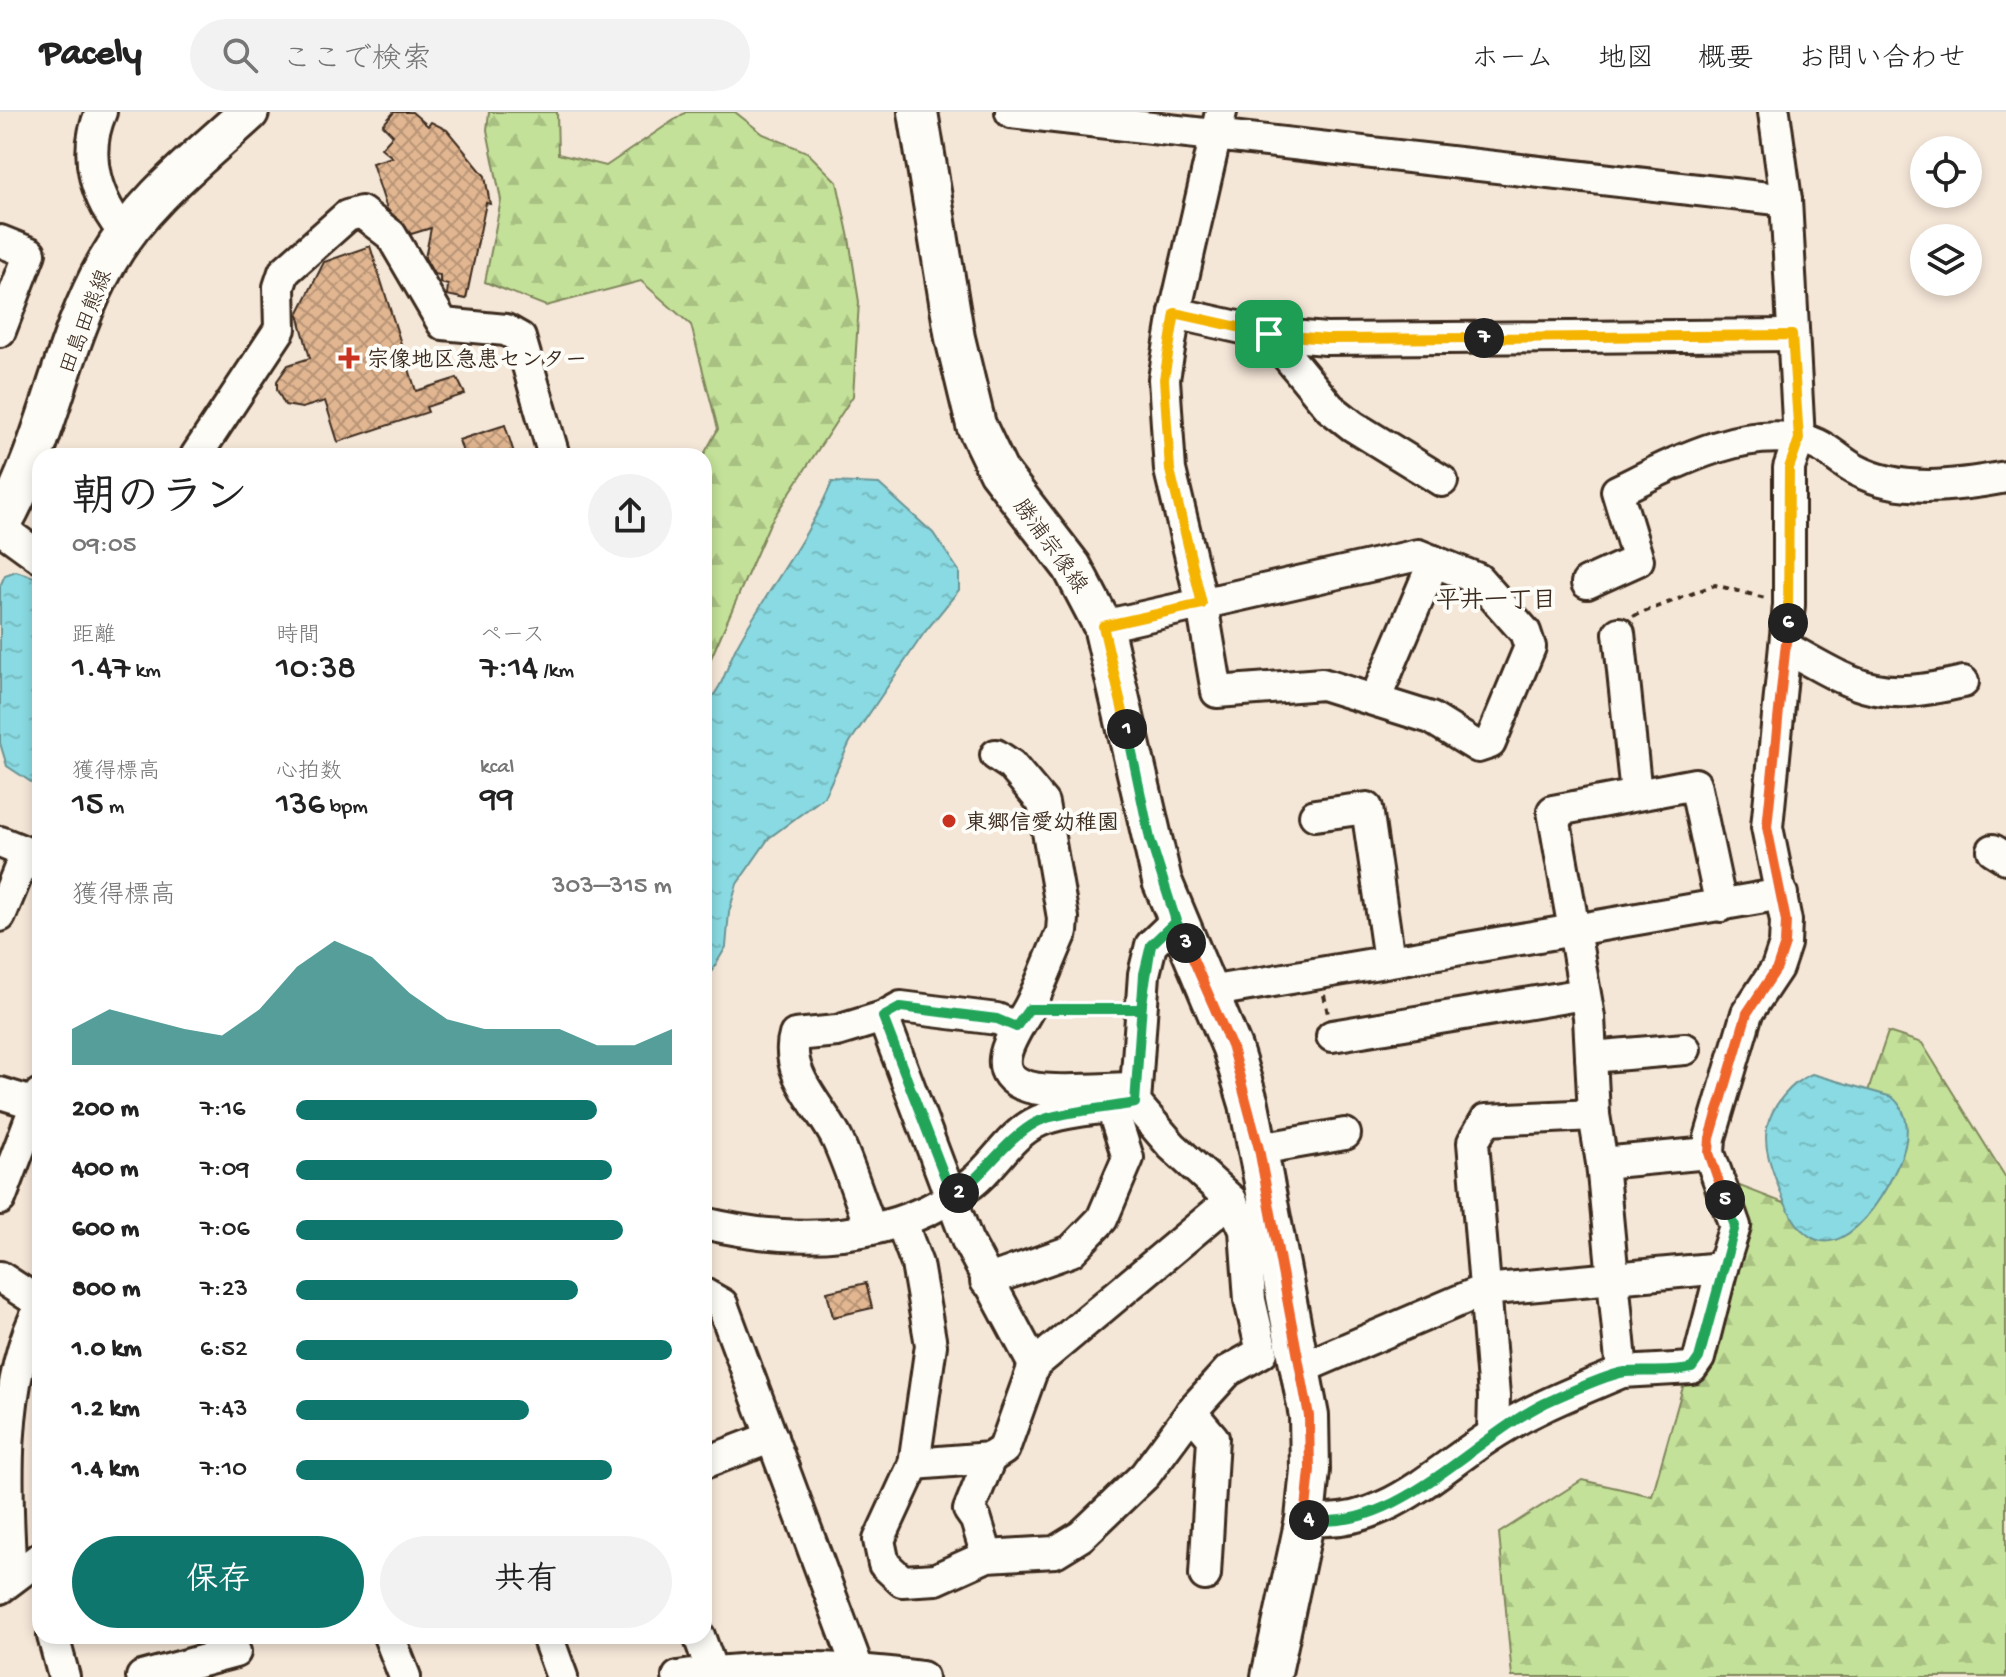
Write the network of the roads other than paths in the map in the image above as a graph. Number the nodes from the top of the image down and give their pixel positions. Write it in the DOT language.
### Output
graph roads {
  1 [pos="101,112"];
  2 [pos="249,112"];
  3 [pos="918,112"];
  4 [pos="1011,112"];
  5 [pos="1774,112"];
  6 [pos="1218,124"];
  7 [pos="1786,200"];
  8 [pos="126,235"];
  9 [pos="0,241"];
  10 [pos="1175,313"];
  11 [pos="0,331"];
  12 [pos="1269,334"];
  13 [pos="1792,335"];
  14 [pos="1799,439"];
  15 [pos="38,448"];
  16 [pos="201,448"];
  17 [pos="552,448"];
  18 [pos="32,463"];
  19 [pos="2006,477"];
  20 [pos="1442,481"];
  21 [pos="0,528"];
  22 [pos="32,551"];
  23 [pos="1434,561"];
  24 [pos="1587,583"];
  25 [pos="1202,604"];
  26 [pos="1103,626"];
  27 [pos="1619,633"];
  28 [pos="1785,647"];
  29 [pos="1963,682"];
  30 [pos="1375,700"];
  31 [pos="996,755"];
  32 [pos="1636,794"];
  33 [pos="1315,815"];
  34 [pos="22,851"];
  35 [pos="1782,894"];
  36 [pos="1721,906"];
  37 [pos="0,916"];
  38 [pos="1176,921"];
  39 [pos="1574,930"];
  40 [pos="1389,960"];
  41 [pos="1208,992"];
  42 [pos="1584,994"];
  43 [pos="883,1017"];
  44 [pos="1022,1018"];
  45 [pos="1332,1036"];
  46 [pos="1685,1049"];
  47 [pos="1591,1057"];
  48 [pos="0,1093"];
  49 [pos="32,1098"];
  50 [pos="1128,1099"];
  51 [pos="32,1115"];
  52 [pos="1594,1115"];
  53 [pos="1345,1134"];
  54 [pos="1259,1149"];
  55 [pos="1709,1153"];
  56 [pos="1602,1163"];
  57 [pos="953,1198"];
  58 [pos="0,1199"];
  59 [pos="1231,1200"];
  60 [pos="712,1224"];
  61 [pos="902,1224"];
  62 [pos="871,1229"];
  63 [pos="1722,1268"];
  64 [pos="0,1277"];
  65 [pos="1612,1279"];
  66 [pos="986,1281"];
  67 [pos="1484,1290"];
  68 [pos="712,1298"];
  69 [pos="32,1300"];
  70 [pos="32,1320"];
  71 [pos="1034,1365"];
  72 [pos="1302,1368"];
  73 [pos="1622,1372"];
  74 [pos="5,1396"];
  75 [pos="1191,1412"];
  76 [pos="1493,1434"];
  77 [pos="772,1437"];
  78 [pos="990,1458"];
  79 [pos="712,1460"];
  80 [pos="914,1464"];
  81 [pos="4,1518"];
  82 [pos="1305,1519"];
  83 [pos="987,1556"];
  84 [pos="25,1575"];
  85 [pos="1205,1575"];
  86 [pos="55,1644"];
  87 [pos="392,1644"];
  88 [pos="550,1644"];
  89 [pos="702,1644"];
  90 [pos="236,1655"];
  91 [pos="861,1673"];
  92 [pos="713,1674"];
  93 [pos="64,1677"];
  94 [pos="142,1677"];
  95 [pos="405,1677"];
  96 [pos="562,1677"];
  97 [pos="678,1677"];
  98 [pos="922,1677"];
  99 [pos="1271,1677"];
  1 -- 8 [label="street"];
  2 -- 8 [label="main road, 田島田熊線"];
  3 -- 26 [label="main road, 勝浦宗像線"];
  4 -- 6 [label="street"];
  5 -- 7 [label="street"];
  6 -- 7 [label="street"];
  6 -- 10 [label="street"];
  7 -- 13 [label="street"];
  8 -- 15 [label="main road, 田島田熊線"];
  9 -- 11 [label="street"];
  10 -- 12 [label="street"];
  10 -- 25 [label="street"];
  12 -- 13 [label="street"];
  12 -- 20 [label="street"];
  13 -- 14 [label="street"];
  14 -- 19 [label="street"];
  14 -- 24 [label="street"];
  14 -- 28 [label="street"];
  16 -- 17 [label="street"];
  18 -- 21 [label="main road, 田島田熊線"];
  21 -- 22 [label="street"];
  23 -- 25 [label="street"];
  23 -- 30 [label="street"];
  23 -- 30 [label="street"];
  25 -- 26 [label="street"];
  25 -- 30 [label="street"];
  26 -- 38 [label="main road, 勝浦宗像線"];
  27 -- 32 [label="street"];
  28 -- 29 [label="street"];
  28 -- 35 [label="street"];
  31 -- 44 [label="street"];
  32 -- 36 [label="street"];
  32 -- 39 [label="street"];
  33 -- 40 [label="street"];
  34 -- 37 [label="street"];
  35 -- 36 [label="street"];
  35 -- 55 [label="street"];
  36 -- 39 [label="street"];
  38 -- 41 [label="main road, 勝浦宗像線"];
  38 -- 50 [label="street"];
  39 -- 40 [label="street"];
  39 -- 42 [label="street"];
  40 -- 41 [label="street"];
  41 -- 54 [label="main road, 勝浦宗像線"];
  42 -- 45 [label="street"];
  42 -- 47 [label="street"];
  43 -- 44 [label="street"];
  43 -- 57 [label="street"];
  43 -- 62 [label="street"];
  44 -- 50 [label="street"];
  46 -- 47 [label="street"];
  47 -- 52 [label="street"];
  48 -- 49 [label="street"];
  50 -- 57 [label="street"];
  50 -- 59 [label="street"];
  50 -- 66 [label="street"];
  51 -- 58 [label="street"];
  52 -- 56 [label="street"];
  52 -- 67 [label="street"];
  53 -- 54 [label="street"];
  54 -- 72 [label="main road, 勝浦宗像線"];
  55 -- 56 [label="street"];
  55 -- 63 [label="street"];
  56 -- 65 [label="street"];
  57 -- 61 [label="street"];
  57 -- 66 [label="street"];
  59 -- 71 [label="street"];
  59 -- 75 [label="street"];
  60 -- 62 [label="street"];
  61 -- 62 [label="street"];
  61 -- 80 [label="street"];
  63 -- 65 [label="street"];
  63 -- 73 [label="street"];
  64 -- 69 [label="street"];
  65 -- 67 [label="street"];
  65 -- 73 [label="street"];
  66 -- 71 [label="street"];
  67 -- 72 [label="street"];
  67 -- 76 [label="street"];
  68 -- 77 [label="street"];
  70 -- 74 [label="street"];
  71 -- 78 [label="street"];
  72 -- 82 [label="main road, 勝浦宗像線"];
  73 -- 76 [label="street"];
  74 -- 81 [label="street"];
  75 -- 83 [label="street"];
  75 -- 85 [label="street"];
  76 -- 82 [label="street"];
  77 -- 79 [label="street"];
  77 -- 91 [label="street"];
  78 -- 80 [label="street"];
  78 -- 83 [label="street"];
  80 -- 83 [label="street"];
  81 -- 84 [label="street"];
  82 -- 99 [label="main road, 勝浦宗像線"];
  86 -- 93 [label="street"];
  87 -- 95 [label="street"];
  88 -- 96 [label="street"];
  89 -- 92 [label="street"];
  90 -- 94 [label="street"];
  91 -- 92 [label="street"];
  91 -- 98 [label="street"];
  92 -- 97 [label="street"];
}
